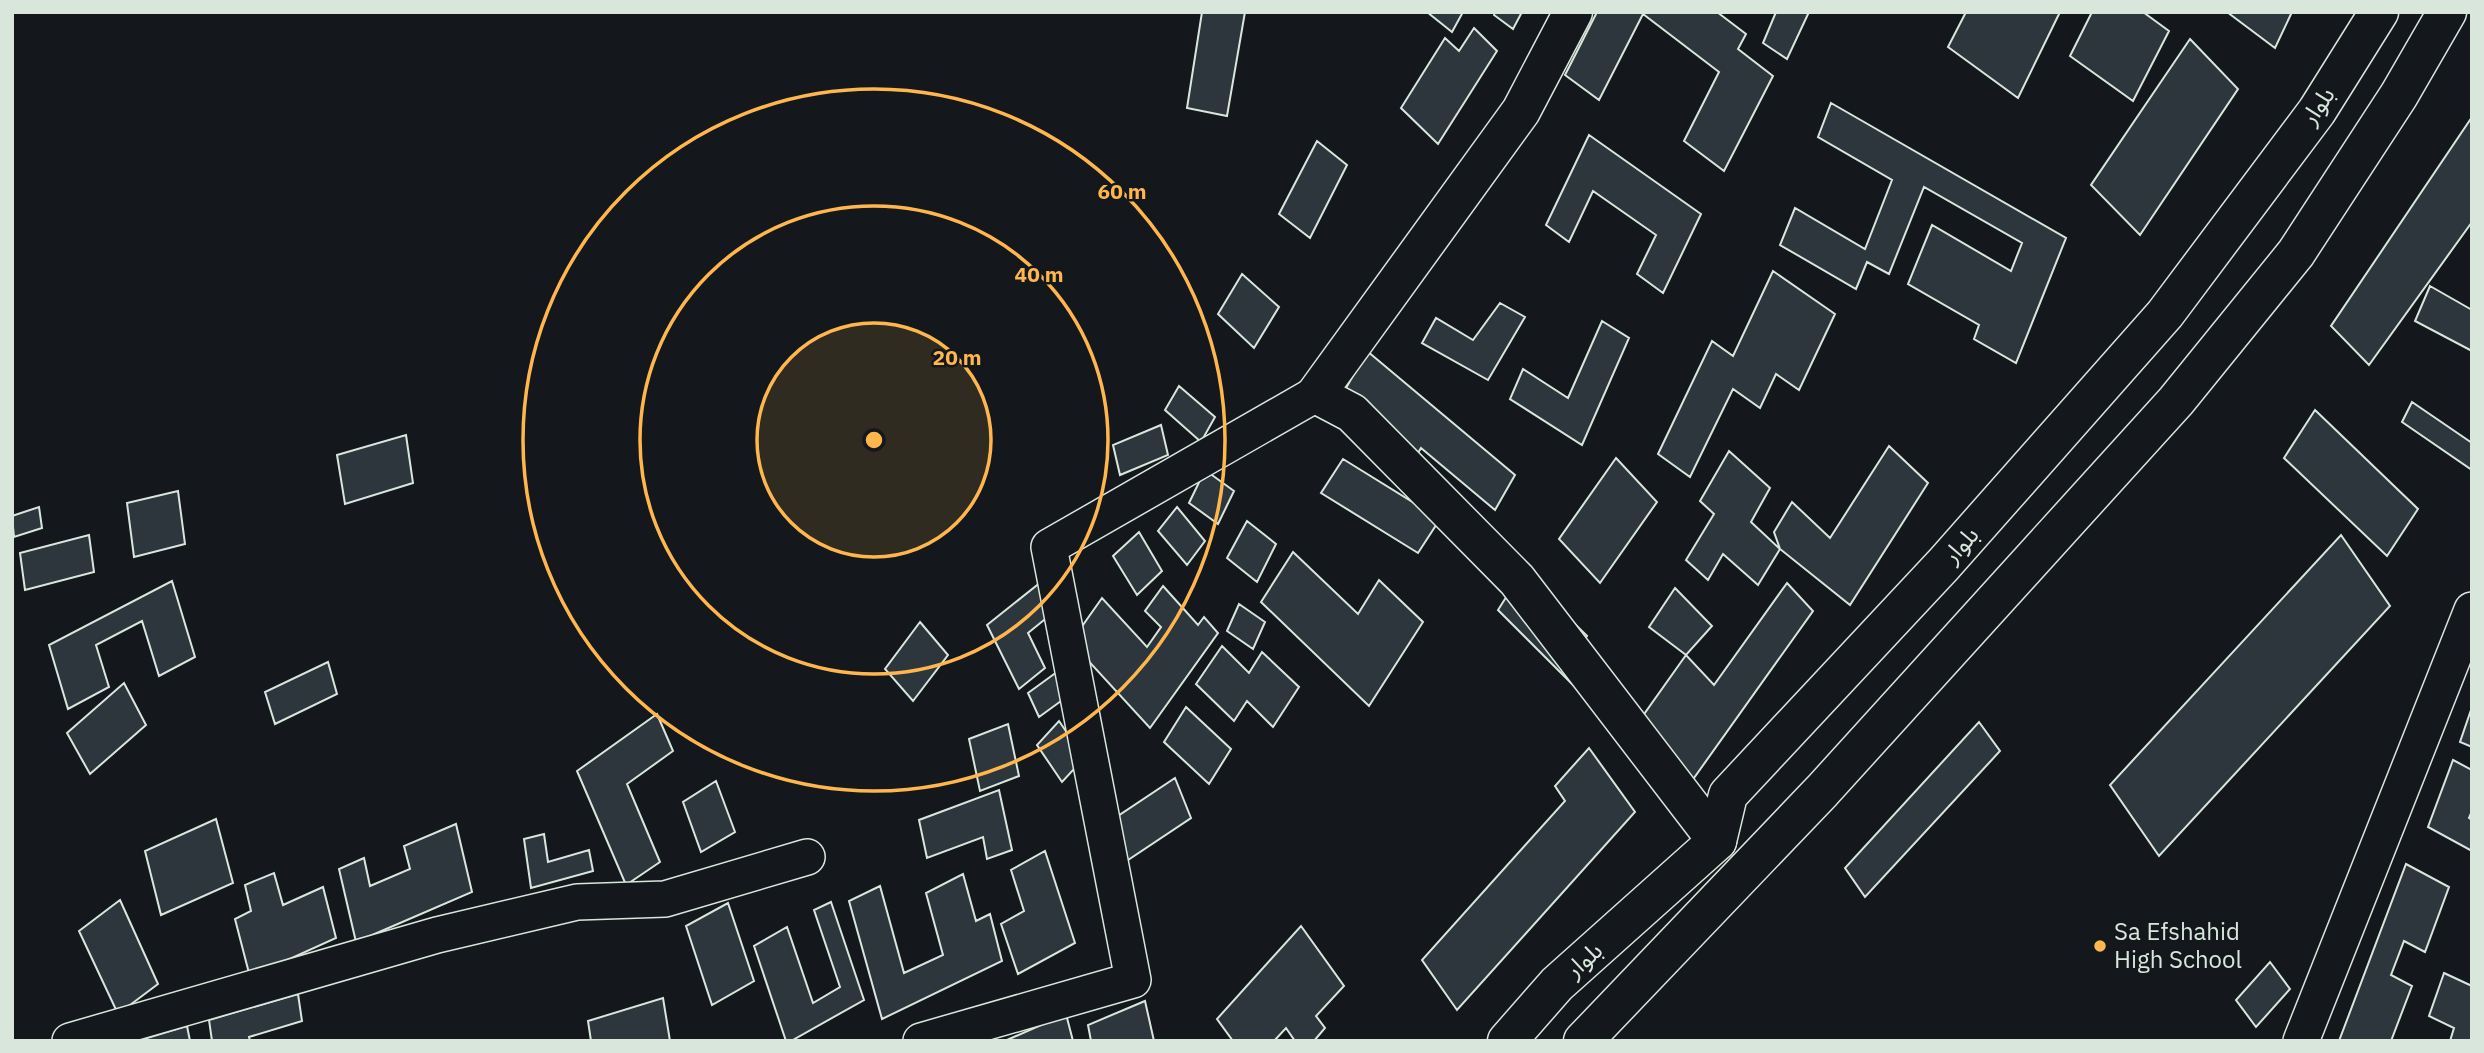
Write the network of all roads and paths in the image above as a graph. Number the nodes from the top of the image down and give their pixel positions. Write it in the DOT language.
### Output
graph roads {
  1 [pos="1573,12"];
  2 [pos="2379,12"];
  3 [pos="2447,12"];
  4 [pos="1316,394"];
  5 [pos="2472,610"];
  6 [pos="1717,841"];
  7 [pos="807,858"];
  8 [pos="70,1041"];
  9 [pos="921,1041"];
  10 [pos="1507,1041"];
  11 [pos="1583,1041"];
  12 [pos="2301,1041"];
  1 -- 4 [label="main road"];
  2 -- 6 [label="main road, بلوار"];
  3 -- 11 [label="main road"];
  4 -- 6 [label="main road"];
  4 -- 9 [label="street"];
  5 -- 12 [label="street"];
  6 -- 10 [label="main road, بلوار"];
  7 -- 8 [label="street"];
}
